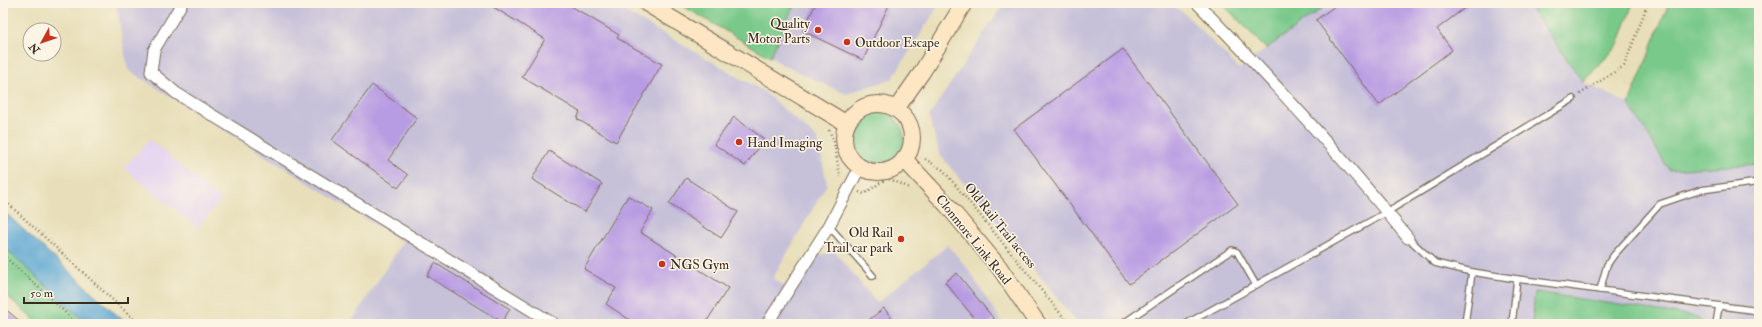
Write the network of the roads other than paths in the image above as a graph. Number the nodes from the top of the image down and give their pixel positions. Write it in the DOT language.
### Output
graph roads {
  1 [pos="182,3"];
  2 [pos="646,3"];
  3 [pos="964,3"];
  4 [pos="1197,3"];
  5 [pos="1574,99"];
  6 [pos="896,109"];
  7 [pos="847,124"];
  8 [pos="907,154"];
  9 [pos="860,166"];
  10 [pos="1752,183"];
  11 [pos="1387,212"];
  12 [pos="829,226"];
  13 [pos="1408,238"];
  14 [pos="1472,272"];
  15 [pos="872,276"];
  16 [pos="1517,279"];
  17 [pos="1256,285"];
  18 [pos="1600,290"];
  19 [pos="1719,306"];
  20 [pos="1759,311"];
  21 [pos="554,324"];
  22 [pos="767,324"];
  23 [pos="1038,324"];
  24 [pos="1122,324"];
  25 [pos="1186,324"];
  26 [pos="1465,324"];
  27 [pos="1512,324"];
  28 [pos="1716,324"];
  1 -- 21 [label="street"];
  2 -- 7 [label="main road"];
  3 -- 6 [label="main road"];
  4 -- 11 [label="street"];
  5 -- 11 [label="lane"];
  6 -- 7 [label="main road"];
  6 -- 8 [label="main road"];
  7 -- 9 [label="main road"];
  8 -- 9 [label="main road"];
  8 -- 23 [label="main road, Clonmore Link Road"];
  9 -- 12 [label="street"];
  10 -- 18 [label="lane"];
  11 -- 13 [label="street"];
  11 -- 17 [label="lane"];
  12 -- 15 [label="lane"];
  12 -- 22 [label="street"];
  13 -- 14 [label="lane"];
  14 -- 16 [label="lane"];
  14 -- 26 [label="lane"];
  16 -- 18 [label="lane"];
  16 -- 27 [label="lane"];
  17 -- 24 [label="lane"];
  17 -- 25 [label="lane"];
  18 -- 19 [label="lane"];
  19 -- 20 [label="lane"];
  19 -- 28 [label="lane"];
}
